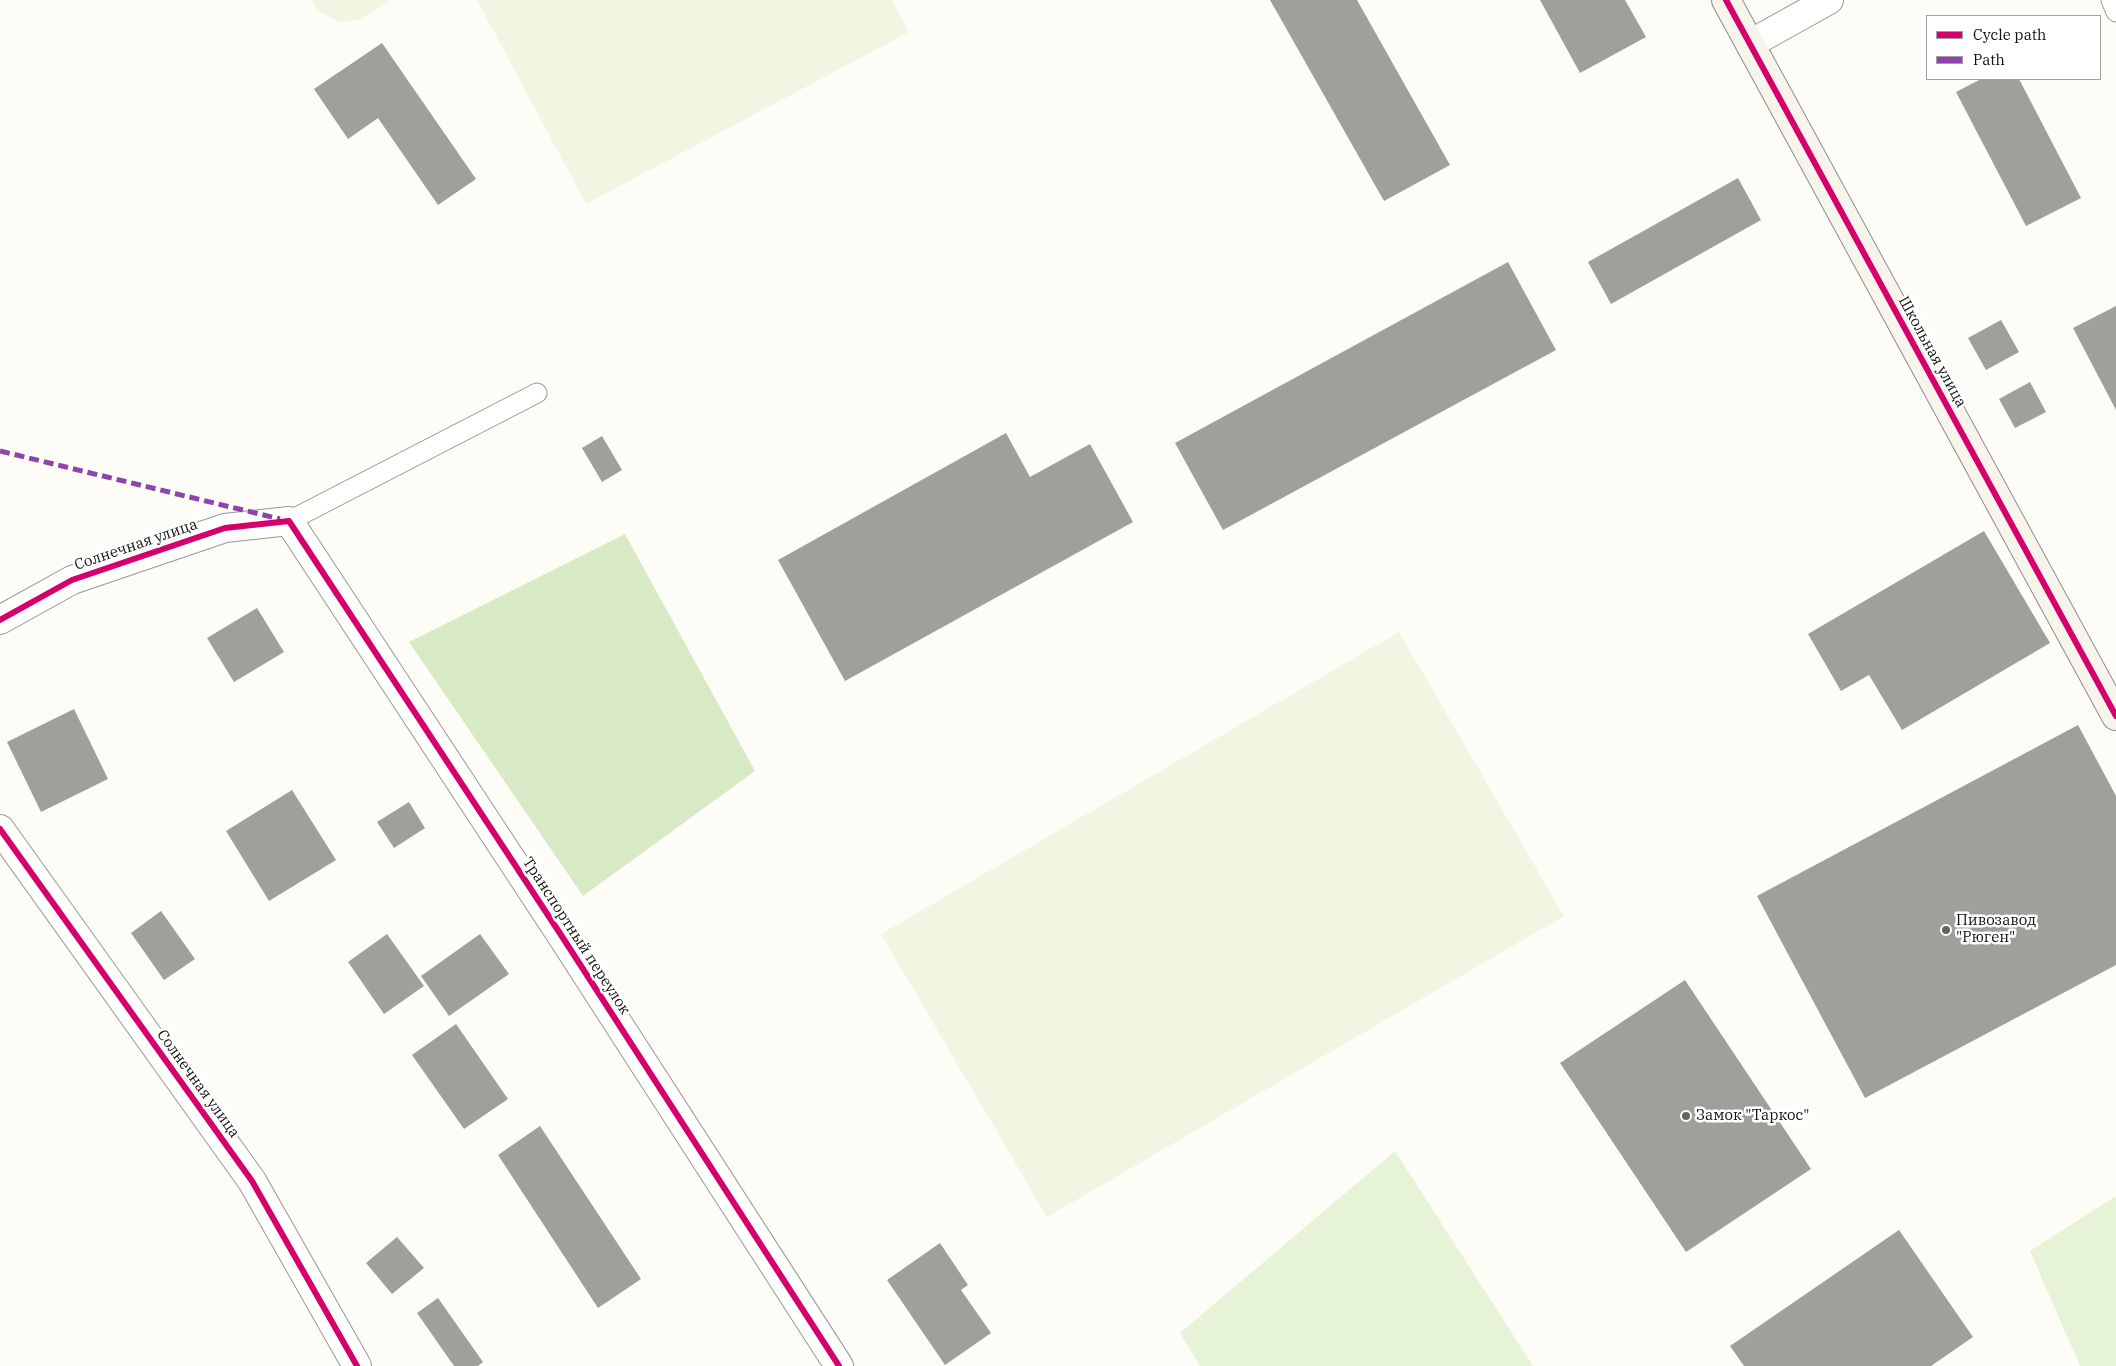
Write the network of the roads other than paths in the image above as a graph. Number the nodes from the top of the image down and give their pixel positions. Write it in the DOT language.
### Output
graph roads {
  1 [pos="1726,0"];
  2 [pos="1829,0"];
  3 [pos="2111,0"];
  4 [pos="2116,12"];
  5 [pos="1750,44"];
  6 [pos="537,393"];
  7 [pos="289,521"];
  8 [pos="0,620"];
  9 [pos="2109,685"];
  10 [pos="2116,716"];
  11 [pos="0,829"];
  12 [pos="357,1366"];
  13 [pos="839,1366"];
  1 -- 5 [label="street, Школьная улица"];
  2 -- 5 [label="street"];
  3 -- 4 [label="lane"];
  5 -- 9 [label="street, Школьная улица"];
  6 -- 7 [label="lane"];
  7 -- 8 [label="street, Солнечная улица"];
  7 -- 13 [label="street, Транспортный переулок"];
  9 -- 10 [label="street, Школьная улица"];
  11 -- 12 [label="street, Солнечная улица"];
}
